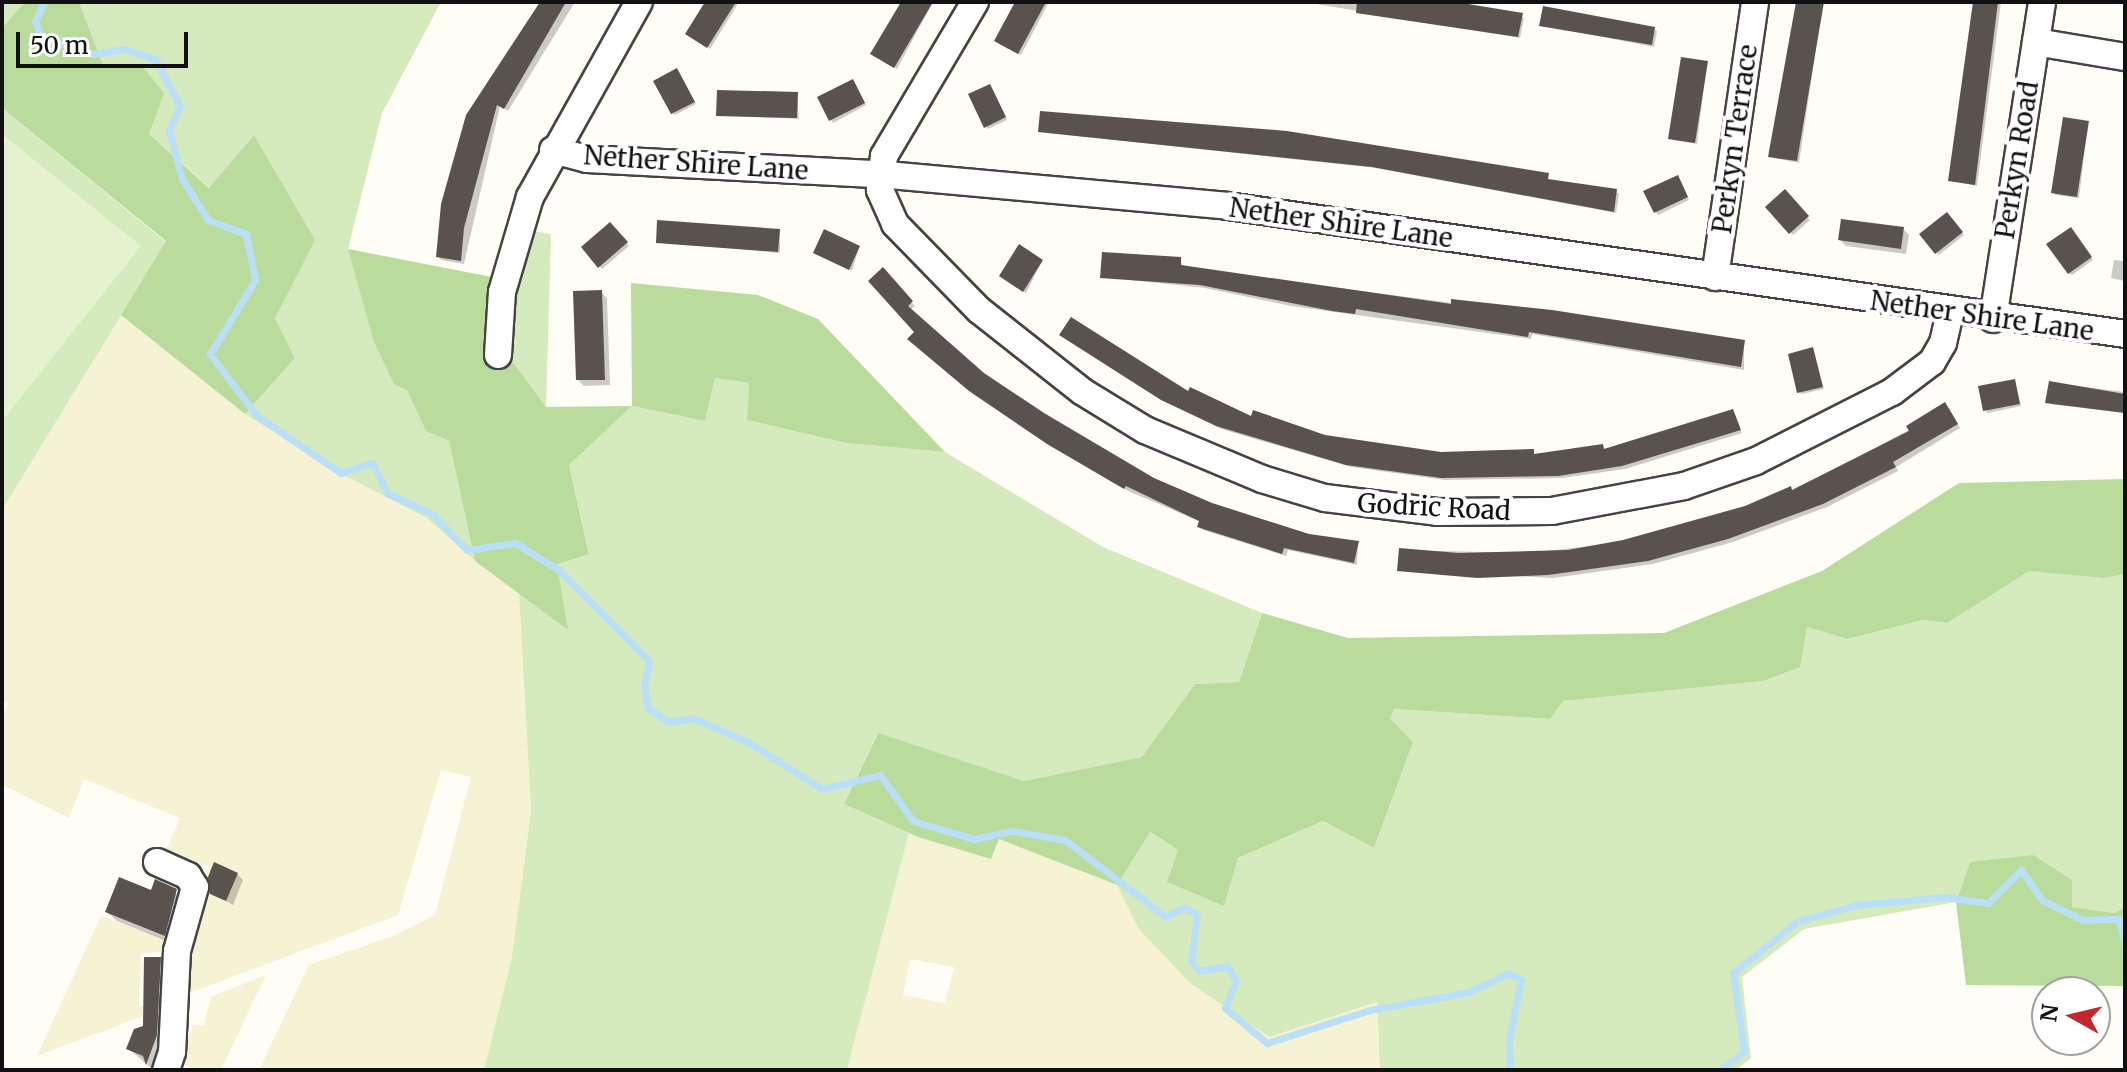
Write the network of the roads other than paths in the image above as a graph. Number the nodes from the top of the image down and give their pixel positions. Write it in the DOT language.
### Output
graph roads {
  1 [pos="639,2"];
  2 [pos="975,2"];
  3 [pos="2042,2"];
  4 [pos="1751,3"];
  5 [pos="2036,42"];
  6 [pos="2125,57"];
  7 [pos="553,150"];
  8 [pos="878,174"];
  9 [pos="1715,277"];
  10 [pos="1950,313"];
  11 [pos="1993,319"];
  12 [pos="2125,334"];
  13 [pos="498,355"];
  14 [pos="157,862"];
  15 [pos="166,1070"];
  1 -- 7 [label="street"];
  2 -- 8 [label="street"];
  3 -- 5 [label="street, Perkyn Road"];
  4 -- 9 [label="street, Perkyn Terrace"];
  5 -- 6 [label="street"];
  5 -- 11 [label="street, Perkyn Road"];
  7 -- 8 [label="street, Nether Shire Lane"];
  7 -- 13 [label="street"];
  8 -- 9 [label="street, Nether Shire Lane"];
  8 -- 10 [label="street, Godric Road"];
  9 -- 10 [label="street, Nether Shire Lane"];
  10 -- 11 [label="street, Nether Shire Lane"];
  11 -- 12 [label="street, Nether Shire Lane"];
  14 -- 15 [label="street"];
}
